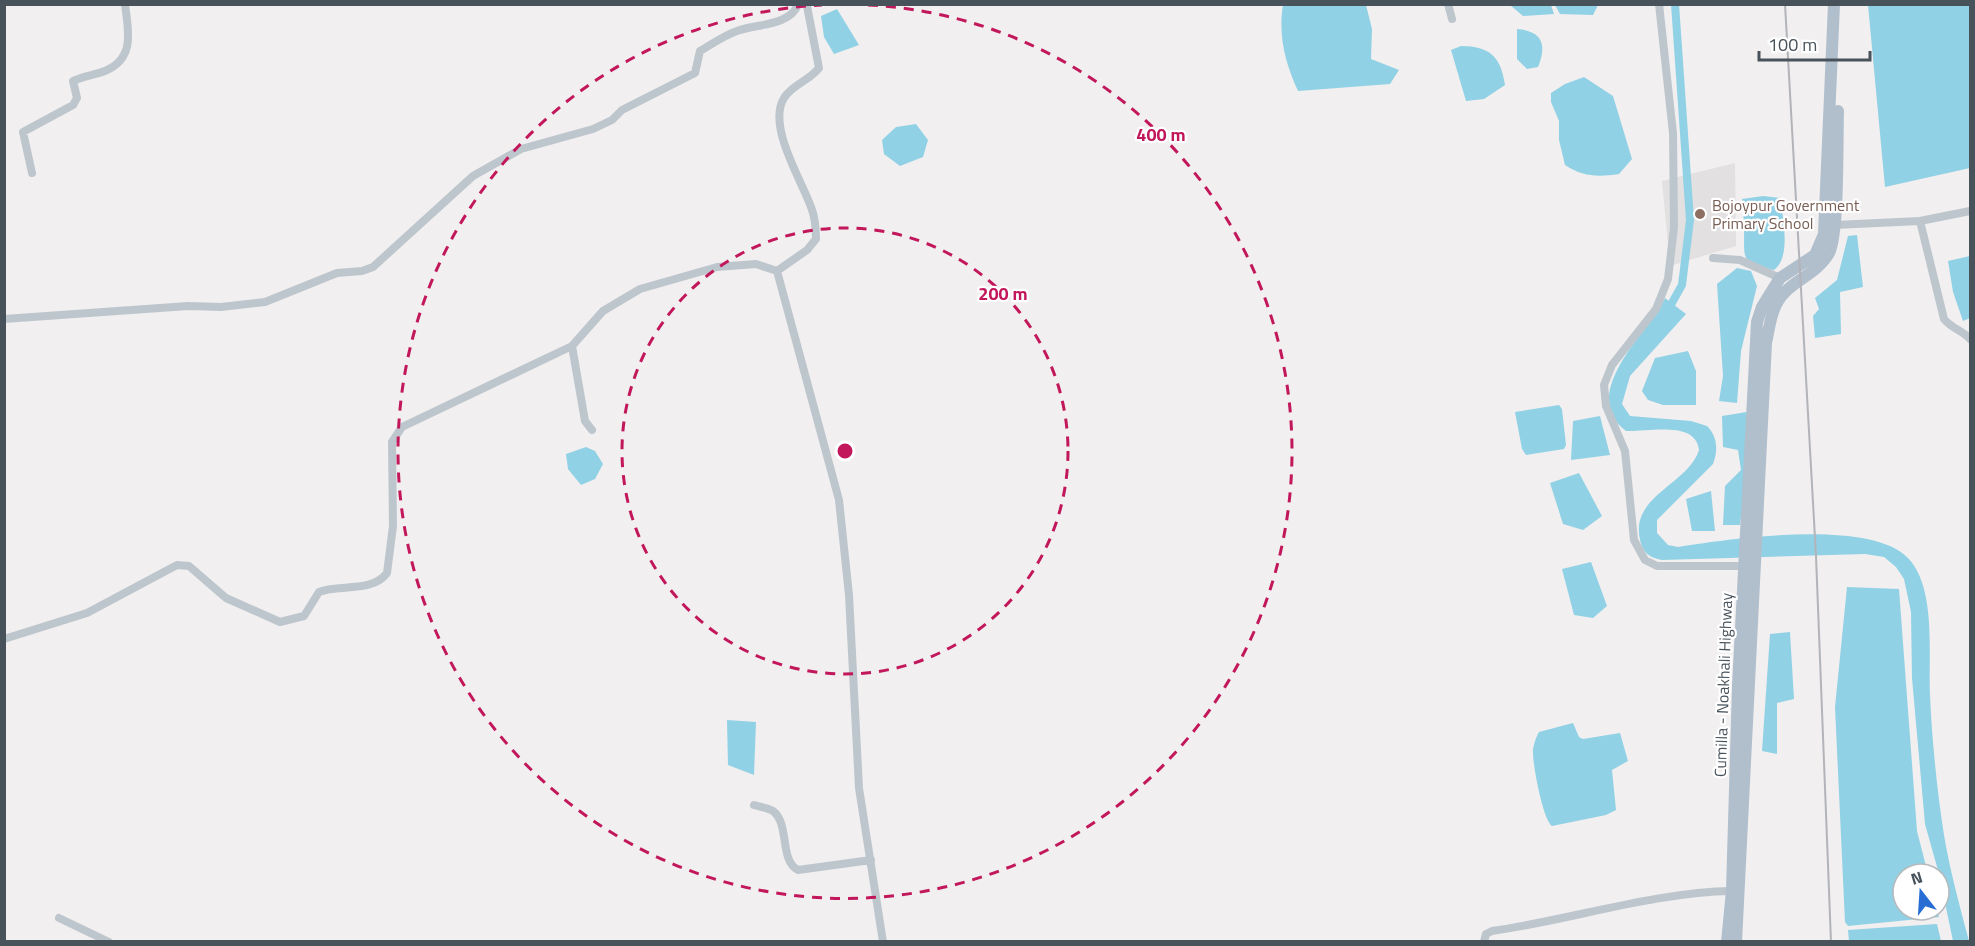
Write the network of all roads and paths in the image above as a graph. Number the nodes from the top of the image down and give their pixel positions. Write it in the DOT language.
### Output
graph roads {
  1 [pos="125,4"];
  2 [pos="1448,4"];
  3 [pos="1659,4"];
  4 [pos="1834,4"];
  5 [pos="1842,4"];
  6 [pos="805,5"];
  7 [pos="1452,19"];
  8 [pos="32,173"];
  9 [pos="1971,210"];
  10 [pos="1920,221"];
  11 [pos="1835,225"];
  12 [pos="1713,258"];
  13 [pos="777,270"];
  14 [pos="1780,278"];
  15 [pos="4,319"];
  16 [pos="1971,339"];
  17 [pos="572,346"];
  18 [pos="592,430"];
  19 [pos="1757,432"];
  20 [pos="1751,567"];
  21 [pos="4,639"];
  22 [pos="754,805"];
  23 [pos="871,860"];
  24 [pos="1732,891"];
  25 [pos="59,918"];
  26 [pos="109,942"];
  27 [pos="883,942"];
  28 [pos="1484,942"];
  29 [pos="1727,942"];
  30 [pos="1737,942"];
  1 -- 8 [label="street"];
  2 -- 7 [label="street"];
  3 -- 20 [label="street"];
  4 -- 14 [label="main road"];
  5 -- 11 [label="main road"];
  6 -- 13 [label="street"];
  6 -- 15 [label="street"];
  9 -- 10 [label="street"];
  10 -- 11 [label="street"];
  10 -- 16 [label="street"];
  11 -- 19 [label="main road"];
  12 -- 14 [label="street"];
  13 -- 17 [label="street"];
  13 -- 23 [label="street"];
  14 -- 19 [label="main road"];
  17 -- 18 [label="street"];
  17 -- 21 [label="street"];
  19 -- 20 [label="main road, Cumilla - Noakhali Highway"];
  20 -- 24 [label="main road, Cumilla - Noakhali Highway"];
  20 -- 30 [label="main road"];
  22 -- 23 [label="street"];
  23 -- 27 [label="street"];
  24 -- 28 [label="street"];
  24 -- 29 [label="main road, Cumilla - Noakhali Highway"];
  25 -- 26 [label="street"];
}
